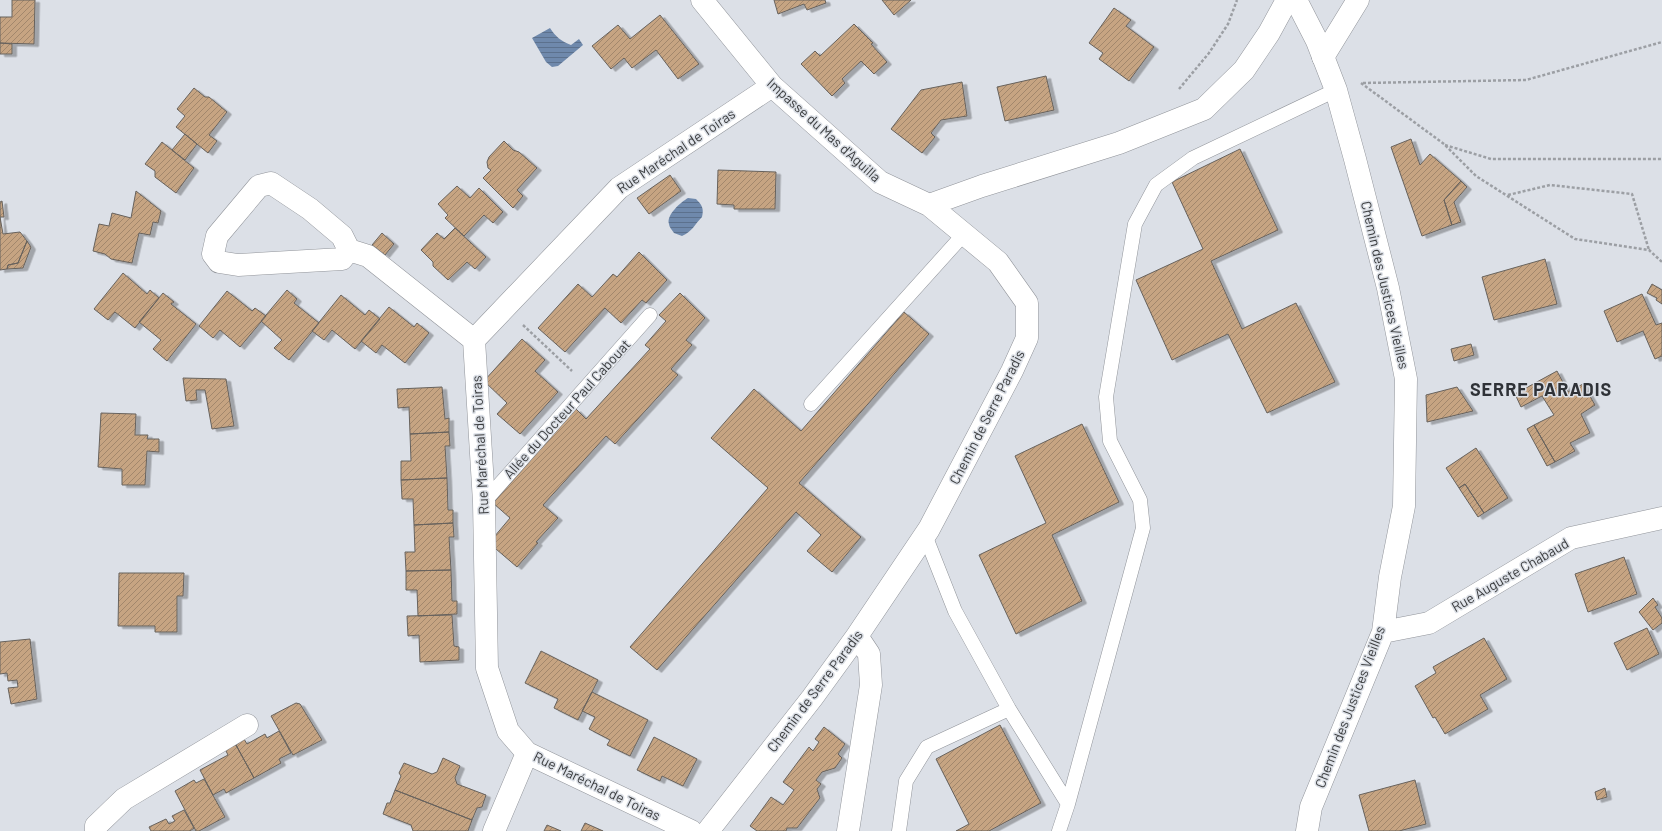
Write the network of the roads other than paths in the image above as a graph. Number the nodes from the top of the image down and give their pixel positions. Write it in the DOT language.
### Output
graph roads {
  1 [pos="702,0"];
  2 [pos="1287,0"];
  3 [pos="1296,0"];
  4 [pos="1358,0"];
  5 [pos="1323,56"];
  6 [pos="772,86"];
  7 [pos="1336,90"];
  8 [pos="929,205"];
  9 [pos="964,234"];
  10 [pos="349,250"];
  11 [pos="650,315"];
  12 [pos="474,340"];
  13 [pos="811,404"];
  14 [pos="484,502"];
  15 [pos="1662,518"];
  16 [pos="924,535"];
  17 [pos="1383,632"];
  18 [pos="857,636"];
  19 [pos="1009,709"];
  20 [pos="247,725"];
  21 [pos="527,753"];
  22 [pos="1068,804"];
  23 [pos="96,831"];
  24 [pos="494,831"];
  25 [pos="691,831"];
  26 [pos="708,831"];
  27 [pos="848,831"];
  28 [pos="899,831"];
  29 [pos="1059,831"];
  30 [pos="1307,831"];
  1 -- 6 [label="street, Impasse du Mas d'Aguilla"];
  2 -- 8 [label="street"];
  3 -- 5 [label="street, Chemin des Justices Vieilles"];
  4 -- 5 [label="street"];
  5 -- 7 [label="street, Chemin des Justices Vieilles"];
  6 -- 8 [label="street, Impasse du Mas d'Aguilla"];
  6 -- 12 [label="street, Rue Maréchal de Toiras"];
  7 -- 17 [label="street, Chemin des Justices Vieilles"];
  7 -- 22 [label="lane"];
  8 -- 9 [label="street, Chemin de Serre Paradis"];
  9 -- 13 [label="lane"];
  9 -- 16 [label="street, Chemin de Serre Paradis"];
  10 -- 10 [label="street"];
  10 -- 12 [label="street"];
  11 -- 14 [label="lane, Allée du Docteur Paul Cabouat"];
  12 -- 14 [label="street, Rue Maréchal de Toiras"];
  14 -- 21 [label="street, Rue Maréchal de Toiras"];
  15 -- 17 [label="street, Rue Auguste Chabaud"];
  16 -- 18 [label="street, Chemin de Serre Paradis"];
  16 -- 19 [label="lane"];
  17 -- 30 [label="street, Chemin des Justices Vieilles"];
  18 -- 26 [label="street, Chemin de Serre Paradis"];
  18 -- 27 [label="street"];
  19 -- 22 [label="lane"];
  19 -- 28 [label="lane"];
  20 -- 23 [label="street"];
  21 -- 24 [label="street"];
  21 -- 25 [label="street, Rue Maréchal de Toiras"];
  22 -- 29 [label="lane"];
}
